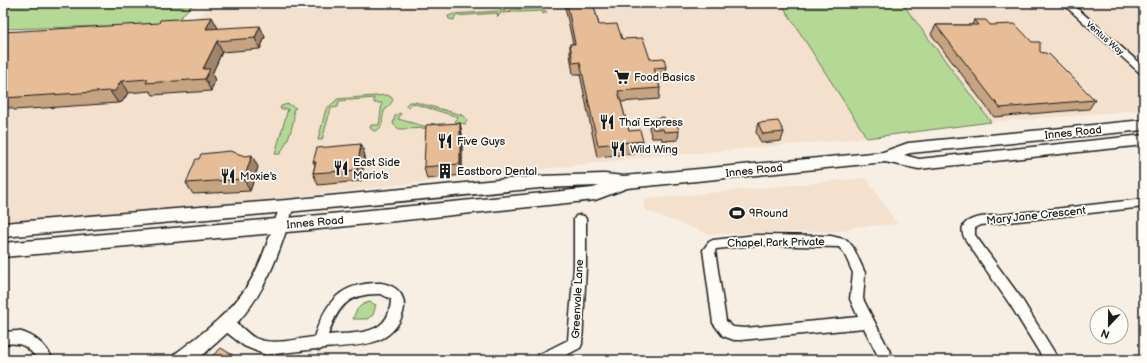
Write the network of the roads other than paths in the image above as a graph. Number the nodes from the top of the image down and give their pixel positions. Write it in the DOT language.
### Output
graph roads {
  1 [pos="1066,3"];
  2 [pos="1144,72"];
  3 [pos="1144,124"];
  4 [pos="1144,140"];
  5 [pos="885,157"];
  6 [pos="624,182"];
  7 [pos="1144,203"];
  8 [pos="287,206"];
  9 [pos="580,219"];
  10 [pos="281,225"];
  11 [pos="3,230"];
  12 [pos="3,250"];
  13 [pos="867,322"];
  14 [pos="226,324"];
  15 [pos="3,338"];
  16 [pos="319,344"];
  17 [pos="46,360"];
  18 [pos="180,360"];
  19 [pos="543,360"];
  20 [pos="887,360"];
  21 [pos="1052,360"];
  1 -- 2 [label="street, Ventus Way"];
  3 -- 5 [label="main road, Innes Road"];
  4 -- 5 [label="main road, Innes Road"];
  5 -- 6 [label="main road, Innes Road"];
  6 -- 8 [label="main road, Innes Road"];
  6 -- 10 [label="main road, Innes Road"];
  7 -- 21 [label="street, Mary Jane Crescent"];
  8 -- 10 [label="street"];
  8 -- 11 [label="main road, Innes Road"];
  9 -- 19 [label="street, Greenvale Lane"];
  10 -- 12 [label="main road, Innes Road"];
  10 -- 14 [label="street"];
  13 -- 13 [label="street, Chapel Park Private"];
  13 -- 20 [label="street, Chapel Park Private"];
  14 -- 16 [label="street"];
  14 -- 18 [label="street"];
  15 -- 17 [label="street"];
  16 -- 16 [label="street"];
}
